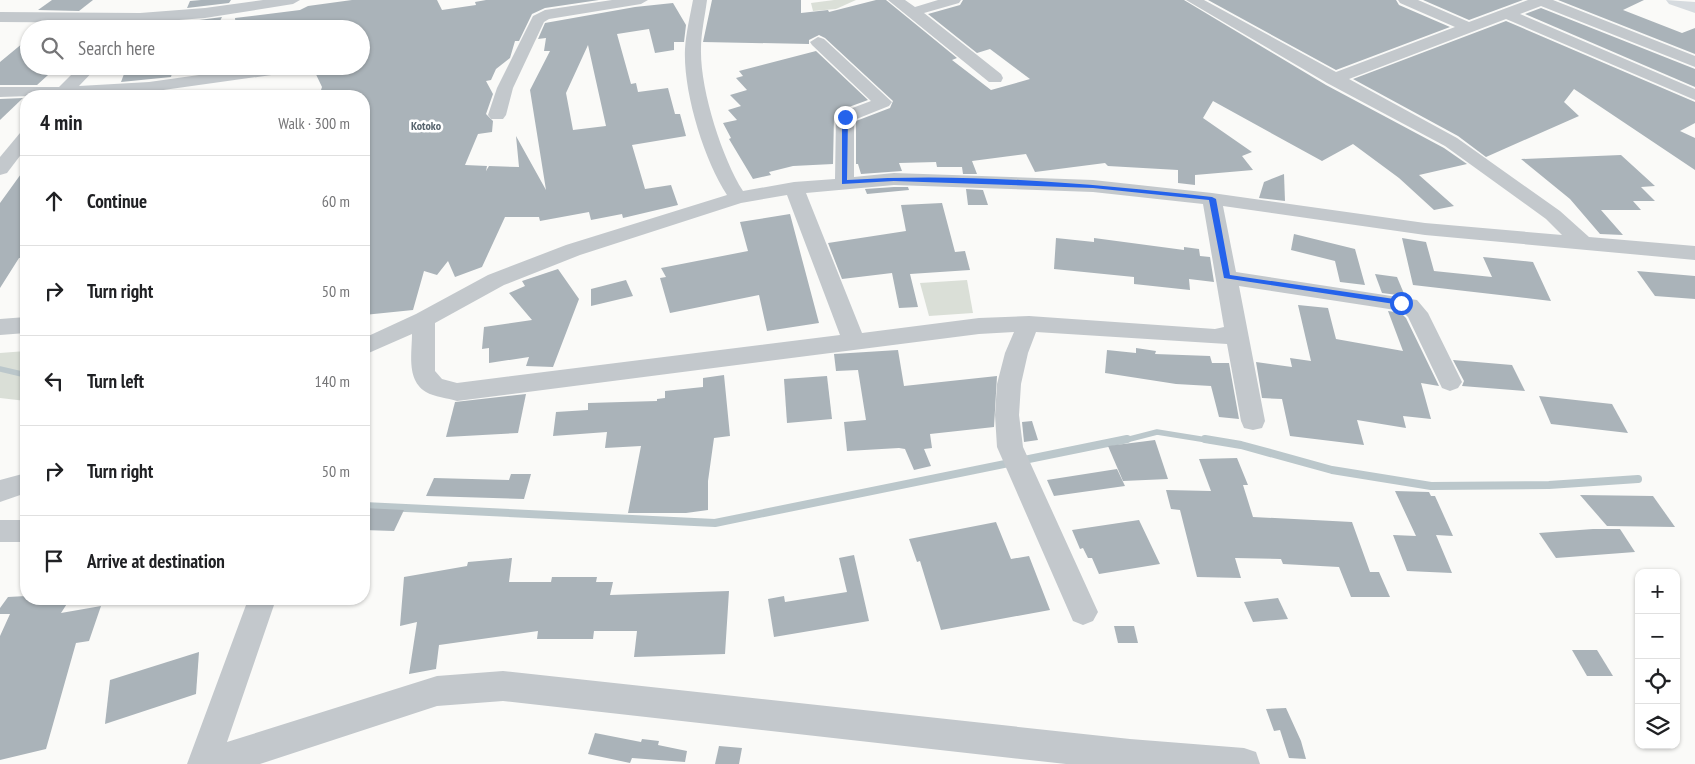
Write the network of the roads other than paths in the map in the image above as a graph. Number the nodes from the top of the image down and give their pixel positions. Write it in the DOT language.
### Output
graph roads {
  1 [pos="293,0"];
  2 [pos="641,0"];
  3 [pos="700,0"];
  4 [pos="895,0"];
  5 [pos="954,0"];
  6 [pos="1193,0"];
  7 [pos="1405,0"];
  8 [pos="1542,0"];
  9 [pos="1675,0"];
  10 [pos="1689,0"];
  11 [pos="1695,2"];
  12 [pos="1695,8"];
  13 [pos="913,12"];
  14 [pos="1505,13"];
  15 [pos="0,17"];
  16 [pos="58,20"];
  17 [pos="160,20"];
  18 [pos="1470,28"];
  19 [pos="818,42"];
  20 [pos="1695,62"];
  21 [pos="81,75"];
  22 [pos="236,75"];
  23 [pos="995,78"];
  24 [pos="1333,79"];
  25 [pos="65,90"];
  26 [pos="112,90"];
  27 [pos="0,92"];
  28 [pos="20,93"];
  29 [pos="1695,95"];
  30 [pos="497,115"];
  31 [pos="20,144"];
  32 [pos="20,167"];
  33 [pos="0,169"];
  34 [pos="844,182"];
  35 [pos="794,188"];
  36 [pos="738,198"];
  37 [pos="1212,199"];
  38 [pos="1583,243"];
  39 [pos="1695,253"];
  40 [pos="1226,276"];
  41 [pos="424,319"];
  42 [pos="1029,324"];
  43 [pos="20,326"];
  44 [pos="0,327"];
  45 [pos="1236,330"];
  46 [pos="854,342"];
  47 [pos="370,344"];
  48 [pos="1450,382"];
  49 [pos="1252,421"];
  50 [pos="20,485"];
  51 [pos="0,492"];
  52 [pos="0,531"];
  53 [pos="20,531"];
  54 [pos="260,605"];
  55 [pos="1083,612"];
  56 [pos="203,764"];
  57 [pos="210,764"];
  58 [pos="1244,764"];
  1 -- 17 [label="street"];
  2 -- 30 [label="street"];
  3 -- 36 [label="street"];
  4 -- 13 [label="street"];
  5 -- 13 [label="street"];
  6 -- 24 [label="street"];
  7 -- 18 [label="street"];
  8 -- 14 [label="street"];
  8 -- 20 [label="street"];
  9 -- 12 [label="highway"];
  10 -- 11 [label="highway"];
  13 -- 23 [label="street"];
  14 -- 18 [label="street"];
  14 -- 29 [label="street"];
  15 -- 16 [label="street"];
  18 -- 24 [label="street"];
  19 -- 34 [label="street"];
  21 -- 25 [label="street"];
  22 -- 26 [label="street"];
  24 -- 38 [label="street"];
  27 -- 28 [label="street"];
  31 -- 33 [label="street"];
  32 -- 33 [label="street"];
  34 -- 35 [label="street"];
  34 -- 37 [label="street"];
  35 -- 36 [label="street"];
  35 -- 46 [label="street"];
  36 -- 41 [label="street"];
  37 -- 38 [label="street"];
  37 -- 40 [label="street"];
  38 -- 39 [label="street"];
  40 -- 45 [label="street"];
  40 -- 48 [label="street"];
  41 -- 46 [label="street"];
  41 -- 47 [label="street"];
  42 -- 45 [label="street"];
  42 -- 46 [label="street"];
  42 -- 55 [label="street"];
  43 -- 44 [label="street"];
  45 -- 49 [label="street"];
  50 -- 51 [label="street"];
  52 -- 53 [label="street"];
  54 -- 56 [label="street"];
  57 -- 58 [label="street"];
}
